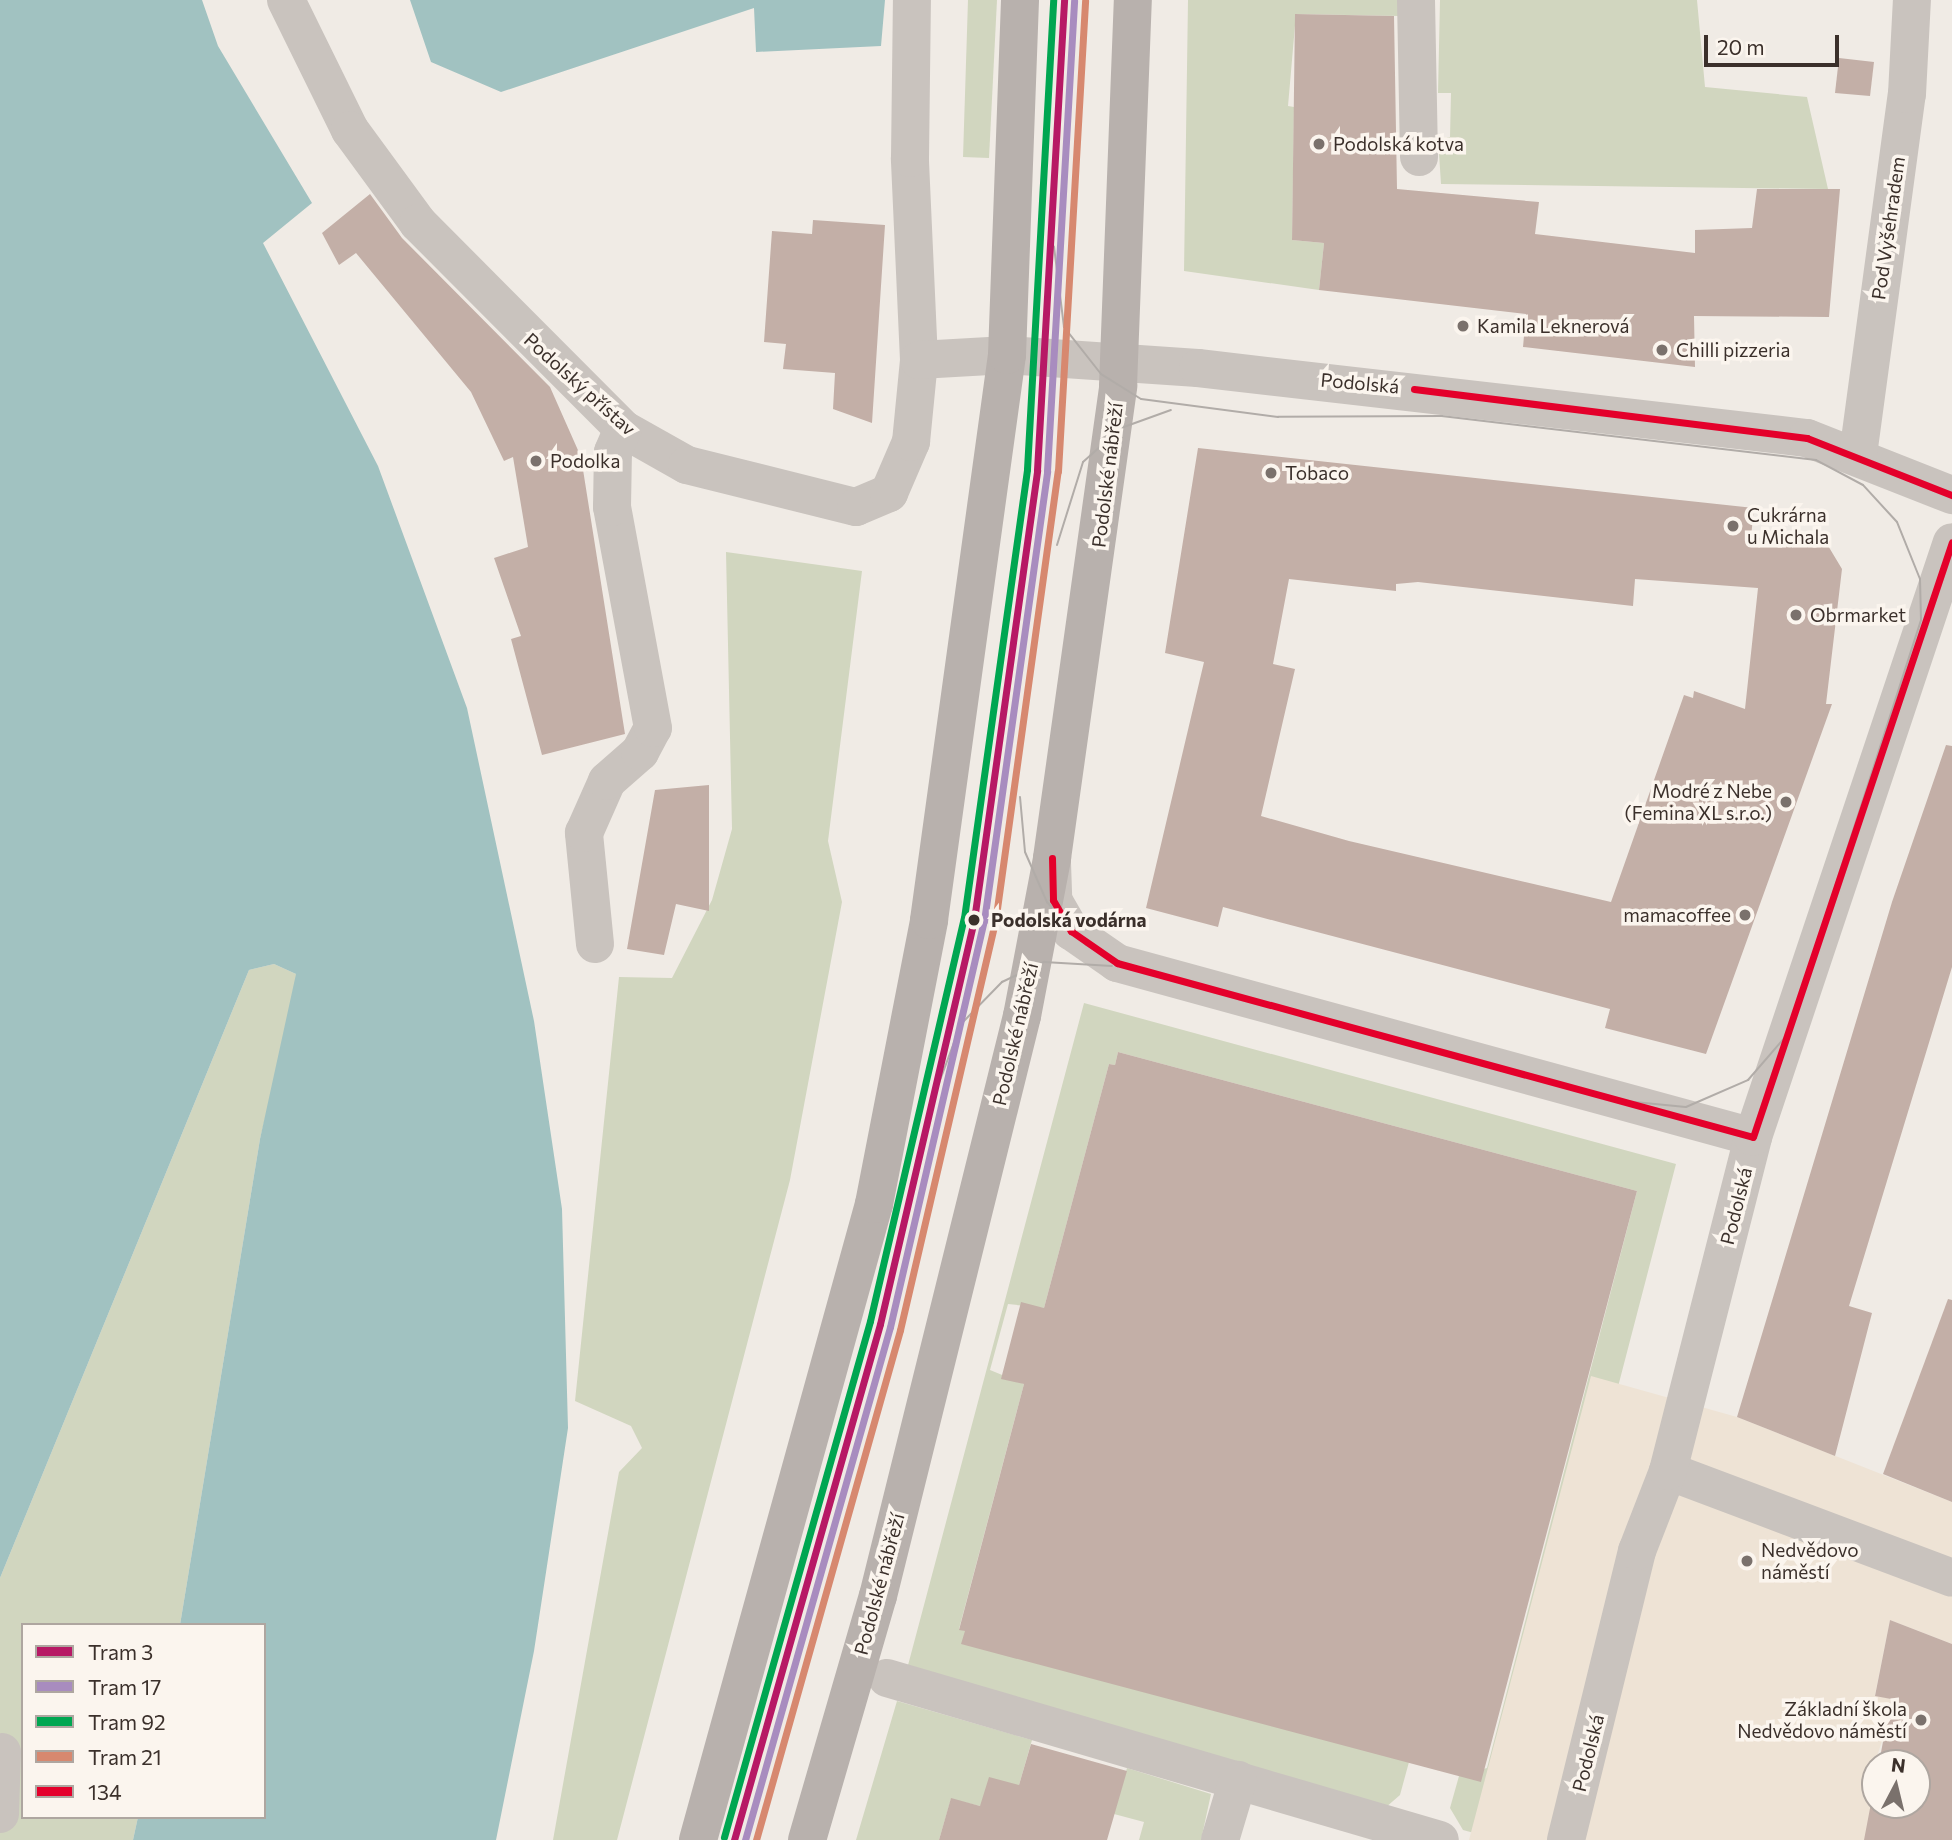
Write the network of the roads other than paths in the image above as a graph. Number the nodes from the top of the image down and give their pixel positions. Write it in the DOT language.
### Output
graph roads {
  1 [pos="286,0"];
  2 [pos="912,0"];
  3 [pos="1020,0"];
  4 [pos="1133,0"];
  5 [pos="1416,0"];
  6 [pos="1912,0"];
  7 [pos="1419,157"];
  8 [pos="1007,355"];
  9 [pos="919,360"];
  10 [pos="1119,364"];
  11 [pos="623,429"];
  12 [pos="1858,455"];
  13 [pos="1952,495"];
  14 [pos="1952,542"];
  15 [pos="1052,858"];
  16 [pos="595,944"];
  17 [pos="1753,1138"];
  18 [pos="1668,1471"];
  19 [pos="1952,1578"];
  20 [pos="887,1678"];
  21 [pos="2,1752"];
  22 [pos="1238,1780"];
  23 [pos="0,1814"];
  24 [pos="698,1840"];
  25 [pos="807,1840"];
  26 [pos="1220,1840"];
  27 [pos="1440,1840"];
  28 [pos="1566,1840"];
  1 -- 11 [label="street, Podolský přístav"];
  2 -- 9 [label="street, Podolský přístav"];
  3 -- 8 [label="main road"];
  4 -- 10 [label="main road, Podolské nábřeží"];
  5 -- 7 [label="street"];
  6 -- 12 [label="street, Pod Vyšehradem"];
  8 -- 9 [label="street"];
  8 -- 10 [label="street, Podolská"];
  8 -- 24 [label="main road"];
  9 -- 11 [label="street, Podolský přístav"];
  10 -- 12 [label="street, Podolská"];
  10 -- 15 [label="main road, Podolské nábřeží"];
  11 -- 16 [label="street"];
  12 -- 13 [label="street, Podolská"];
  14 -- 17 [label="street, Podolská"];
  15 -- 17 [label="street"];
  15 -- 25 [label="main road, Podolské nábřeží"];
  17 -- 18 [label="street, Podolská"];
  18 -- 19 [label="street"];
  18 -- 28 [label="street, Podolská"];
  20 -- 22 [label="street"];
  21 -- 23 [label="street"];
  22 -- 26 [label="street"];
  22 -- 27 [label="street"];
}
